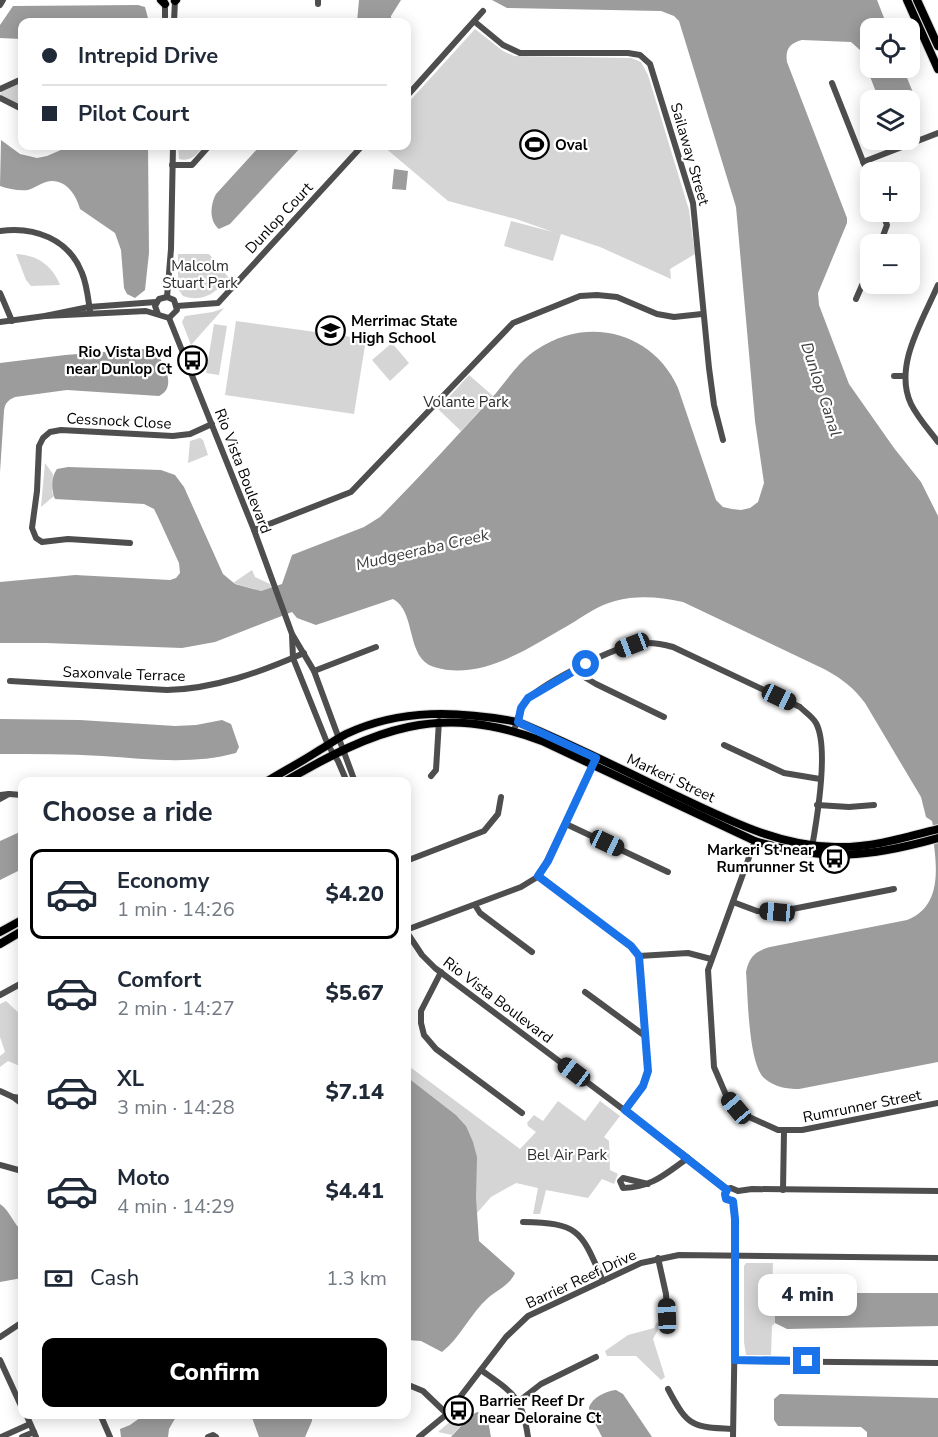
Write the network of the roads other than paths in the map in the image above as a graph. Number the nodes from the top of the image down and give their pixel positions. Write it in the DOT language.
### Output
graph roads {
  1 [pos="3,0"];
  2 [pos="175,0"];
  3 [pos="908,0"];
  4 [pos="917,0"];
  5 [pos="164,1"];
  6 [pos="0,5"];
  7 [pos="483,11"];
  8 [pos="165,18"];
  9 [pos="174,18"];
  10 [pos="475,22"];
  11 [pos="938,46"];
  12 [pos="938,69"];
  13 [pos="18,81"];
  14 [pos="832,83"];
  15 [pos="0,89"];
  16 [pos="411,92"];
  17 [pos="0,98"];
  18 [pos="18,107"];
  19 [pos="938,133"];
  20 [pos="172,150"];
  21 [pos="205,150"];
  22 [pos="358,150"];
  23 [pos="863,162"];
  24 [pos="172,165"];
  25 [pos="0,231"];
  26 [pos="938,286"];
  27 [pos="860,290"];
  28 [pos="0,293"];
  29 [pos="167,297"];
  30 [pos="856,299"];
  31 [pos="156,302"];
  32 [pos="177,306"];
  33 [pos="90,311"];
  34 [pos="158,314"];
  35 [pos="702,314"];
  36 [pos="169,318"];
  37 [pos="12,321"];
  38 [pos="0,322"];
  39 [pos="894,376"];
  40 [pos="904,376"];
  41 [pos="212,424"];
  42 [pos="723,440"];
  43 [pos="938,442"];
  44 [pos="254,530"];
  45 [pos="130,543"];
  46 [pos="292,634"];
  47 [pos="376,647"];
  48 [pos="304,653"];
  49 [pos="293,658"];
  50 [pos="314,671"];
  51 [pos="574,671"];
  52 [pos="10,681"];
  53 [pos="439,717"];
  54 [pos="664,717"];
  55 [pos="518,722"];
  56 [pos="514,730"];
  57 [pos="339,738"];
  58 [pos="328,745"];
  59 [pos="724,745"];
  60 [pos="344,749"];
  61 [pos="333,754"];
  62 [pos="595,761"];
  63 [pos="431,776"];
  64 [pos="274,777"];
  65 [pos="293,777"];
  66 [pos="344,777"];
  67 [pos="353,777"];
  68 [pos="820,779"];
  69 [pos="18,795"];
  70 [pos="0,797"];
  71 [pos="501,797"];
  72 [pos="874,805"];
  73 [pos="817,806"];
  74 [pos="566,824"];
  75 [pos="938,829"];
  76 [pos="759,833"];
  77 [pos="938,838"];
  78 [pos="917,839"];
  79 [pos="755,841"];
  80 [pos="811,850"];
  81 [pos="411,859"];
  82 [pos="668,873"];
  83 [pos="538,876"];
  84 [pos="894,889"];
  85 [pos="733,902"];
  86 [pos="475,905"];
  87 [pos="18,922"];
  88 [pos="411,929"];
  89 [pos="0,933"];
  90 [pos="18,933"];
  91 [pos="411,938"];
  92 [pos="0,944"];
  93 [pos="532,952"];
  94 [pos="639,956"];
  95 [pos="711,959"];
  96 [pos="441,972"];
  97 [pos="18,985"];
  98 [pos="585,992"];
  99 [pos="0,995"];
  100 [pos="645,1036"];
  101 [pos="0,1091"];
  102 [pos="13,1097"];
  103 [pos="18,1098"];
  104 [pos="18,1101"];
  105 [pos="938,1103"];
  106 [pos="625,1110"];
  107 [pos="522,1113"];
  108 [pos="784,1131"];
  109 [pos="688,1158"];
  110 [pos="0,1165"];
  111 [pos="18,1170"];
  112 [pos="648,1184"];
  113 [pos="727,1190"];
  114 [pos="783,1190"];
  115 [pos="738,1191"];
  116 [pos="938,1191"];
  117 [pos="733,1201"];
  118 [pos="523,1222"];
  119 [pos="736,1257"];
  120 [pos="658,1258"];
  121 [pos="938,1258"];
  122 [pos="603,1281"];
  123 [pos="667,1316"];
  124 [pos="18,1325"];
  125 [pos="0,1337"];
  126 [pos="596,1357"];
  127 [pos="0,1359"];
  128 [pos="735,1360"];
  129 [pos="938,1363"];
  130 [pos="481,1370"];
  131 [pos="411,1386"];
  132 [pos="668,1389"];
  133 [pos="18,1399"];
  134 [pos="519,1401"];
  135 [pos="447,1414"];
  136 [pos="28,1419"];
  137 [pos="102,1419"];
  138 [pos="30,1424"];
  139 [pos="733,1428"];
  140 [pos="35,1434"];
  141 [pos="1,1437"];
  142 [pos="22,1437"];
  143 [pos="110,1437"];
  144 [pos="208,1437"];
  145 [pos="216,1437"];
  146 [pos="419,1437"];
  147 [pos="528,1437"];
  148 [pos="733,1437"];
  1 -- 6 [label="street"];
  2 -- 9 [label="street"];
  3 -- 12 [label="main road"];
  4 -- 11 [label="main road"];
  5 -- 8 [label="street"];
  7 -- 10 [label="street"];
  10 -- 16 [label="street"];
  10 -- 35 [label="street, Sailaway Street"];
  13 -- 15 [label="street"];
  14 -- 23 [label="street"];
  17 -- 18 [label="street"];
  19 -- 23 [label="street"];
  20 -- 24 [label="street"];
  21 -- 24 [label="street"];
  22 -- 32 [label="street, Dunlop Court"];
  24 -- 29 [label="street"];
  25 -- 33 [label="street"];
  26 -- 40 [label="street"];
  27 -- 30 [label="street"];
  28 -- 37 [label="street"];
  29 -- 31 [label="street"];
  29 -- 32 [label="street"];
  31 -- 33 [label="street"];
  31 -- 34 [label="street"];
  32 -- 36 [label="street"];
  33 -- 34 [label="street"];
  33 -- 37 [label="street"];
  34 -- 36 [label="street"];
  35 -- 42 [label="street, Sailaway Street"];
  35 -- 44 [label="street"];
  36 -- 41 [label="street, Rio Vista Boulevard"];
  37 -- 38 [label="street"];
  39 -- 40 [label="street"];
  40 -- 43 [label="street"];
  41 -- 44 [label="street, Rio Vista Boulevard"];
  41 -- 45 [label="street, Cessnock Close"];
  44 -- 46 [label="street, Rio Vista Boulevard"];
  46 -- 48 [label="street, Rio Vista Boulevard"];
  46 -- 49 [label="street, Rio Vista Boulevard"];
  47 -- 50 [label="street"];
  48 -- 49 [label="street, Saxonvale Terrace"];
  48 -- 50 [label="street, Rio Vista Boulevard"];
  49 -- 52 [label="street, Saxonvale Terrace"];
  49 -- 58 [label="street, Rio Vista Boulevard"];
  50 -- 57 [label="street, Rio Vista Boulevard"];
  51 -- 54 [label="street"];
  51 -- 55 [label="street"];
  51 -- 68 [label="street"];
  53 -- 55 [label="main road, Markeri Street"];
  53 -- 56 [label="main road, Markeri Street"];
  53 -- 57 [label="main road, Markeri Street"];
  53 -- 60 [label="main road, Markeri Street"];
  53 -- 63 [label="street"];
  55 -- 56 [label="street"];
  55 -- 62 [label="main road, Markeri Street"];
  56 -- 62 [label="main road, Markeri Street"];
  57 -- 58 [label="main road, Markeri Street"];
  57 -- 60 [label="street, Rio Vista Boulevard"];
  58 -- 61 [label="street, Rio Vista Boulevard"];
  58 -- 64 [label="main road, Markeri Street"];
  59 -- 68 [label="street"];
  60 -- 61 [label="main road, Markeri Street"];
  60 -- 67 [label="street, Rio Vista Boulevard"];
  61 -- 65 [label="main road, Markeri Street"];
  61 -- 66 [label="street, Rio Vista Boulevard"];
  62 -- 74 [label="street"];
  62 -- 76 [label="main road, Markeri Street"];
  62 -- 79 [label="main road, Markeri Street"];
  68 -- 73 [label="street"];
  69 -- 70 [label="street"];
  71 -- 81 [label="street"];
  72 -- 73 [label="street"];
  73 -- 80 [label="street"];
  74 -- 82 [label="street"];
  74 -- 83 [label="street"];
  75 -- 78 [label="main road, Markeri Street"];
  76 -- 79 [label="street, Rumrunner Street"];
  76 -- 80 [label="main road, Markeri Street"];
  77 -- 78 [label="main road, Markeri Street"];
  78 -- 80 [label="main road, Markeri Street"];
  79 -- 80 [label="main road, Markeri Street"];
  79 -- 85 [label="street, Rumrunner Street"];
  83 -- 86 [label="street"];
  83 -- 94 [label="street"];
  84 -- 85 [label="street"];
  85 -- 95 [label="street, Rumrunner Street"];
  86 -- 88 [label="street"];
  86 -- 93 [label="street"];
  87 -- 89 [label="main road"];
  90 -- 92 [label="main road"];
  91 -- 96 [label="street, Rio Vista Boulevard"];
  94 -- 95 [label="street"];
  94 -- 100 [label="street"];
  95 -- 108 [label="street, Rumrunner Street"];
  96 -- 106 [label="street, Rio Vista Boulevard"];
  96 -- 107 [label="street"];
  97 -- 99 [label="street"];
  98 -- 100 [label="street"];
  100 -- 106 [label="street"];
  101 -- 102 [label="street"];
  102 -- 103 [label="street"];
  102 -- 104 [label="street"];
  105 -- 108 [label="street, Rumrunner Street"];
  106 -- 109 [label="street, Rio Vista Boulevard"];
  108 -- 114 [label="street"];
  109 -- 112 [label="street"];
  109 -- 113 [label="street, Rio Vista Boulevard"];
  110 -- 111 [label="street"];
  113 -- 115 [label="street"];
  113 -- 117 [label="street"];
  114 -- 115 [label="street"];
  114 -- 116 [label="street"];
  115 -- 117 [label="street"];
  117 -- 119 [label="street"];
  118 -- 122 [label="street"];
  119 -- 120 [label="street, Barrier Reef Drive"];
  119 -- 121 [label="street, Barrier Reef Drive"];
  119 -- 128 [label="street"];
  120 -- 122 [label="street, Barrier Reef Drive"];
  120 -- 123 [label="street"];
  122 -- 130 [label="street, Barrier Reef Drive"];
  124 -- 125 [label="street"];
  126 -- 134 [label="street"];
  127 -- 133 [label="street"];
  128 -- 129 [label="street"];
  128 -- 139 [label="street"];
  130 -- 134 [label="street"];
  130 -- 135 [label="street, Barrier Reef Drive"];
  131 -- 135 [label="street"];
  132 -- 139 [label="street"];
  134 -- 147 [label="street"];
  135 -- 146 [label="street, Barrier Reef Drive"];
  136 -- 138 [label="street"];
  137 -- 143 [label="street"];
  138 -- 140 [label="street"];
  138 -- 141 [label="street"];
  139 -- 148 [label="street"];
  140 -- 142 [label="street"];
  144 -- 145 [label="street"];
}
